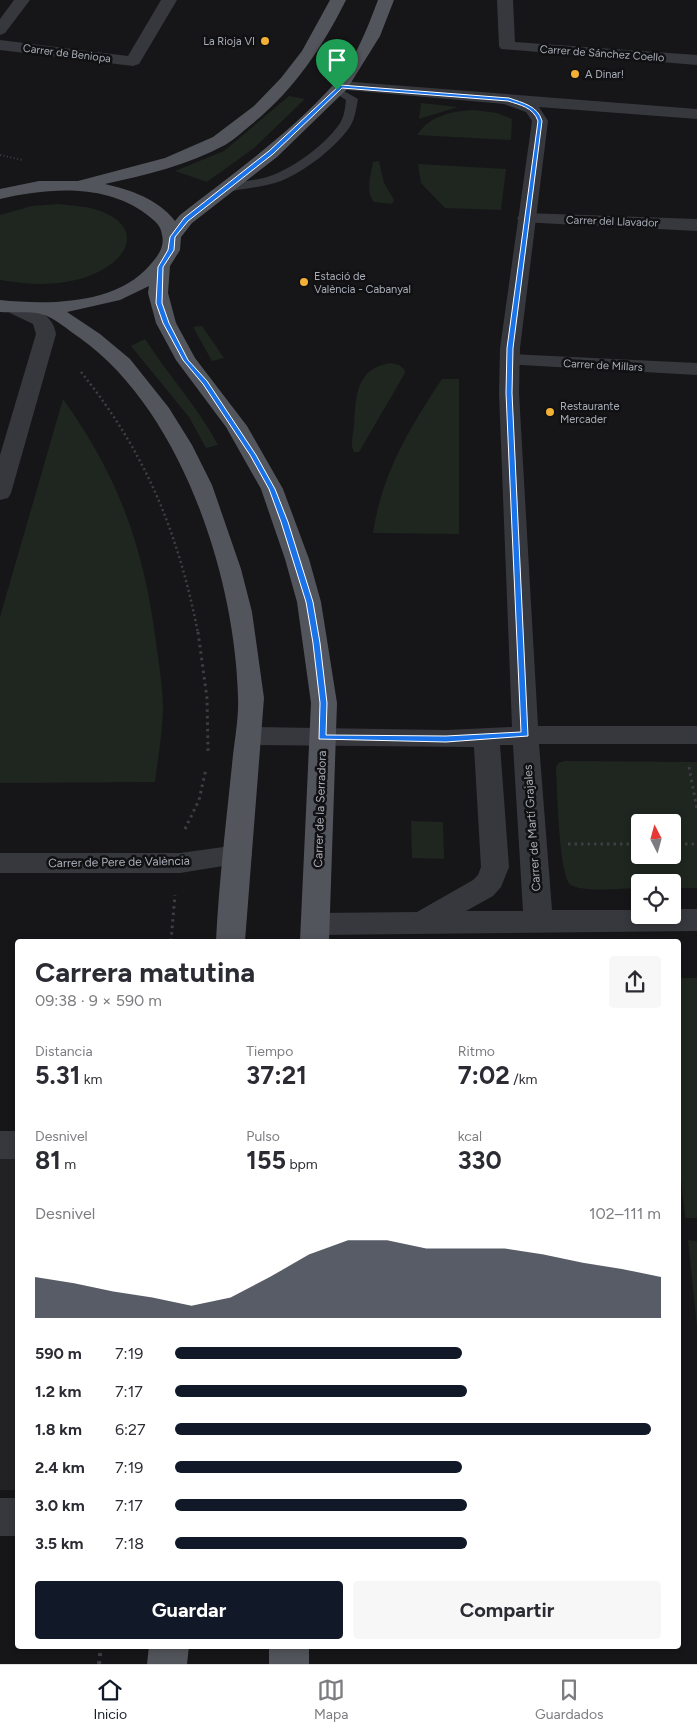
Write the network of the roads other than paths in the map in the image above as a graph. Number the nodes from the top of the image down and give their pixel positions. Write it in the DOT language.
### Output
graph roads {
  1 [pos="22,0"];
  2 [pos="169,0"];
  3 [pos="338,0"];
  4 [pos="386,0"];
  5 [pos="505,0"];
  6 [pos="0,30"];
  7 [pos="0,45"];
  8 [pos="697,60"];
  9 [pos="339,88"];
  10 [pos="509,100"];
  11 [pos="697,114"];
  12 [pos="0,182"];
  13 [pos="48,186"];
  14 [pos="74,186"];
  15 [pos="228,188"];
  16 [pos="0,194"];
  17 [pos="526,218"];
  18 [pos="697,225"];
  19 [pos="172,237"];
  20 [pos="161,267"];
  21 [pos="8,308"];
  22 [pos="48,309"];
  23 [pos="510,360"];
  24 [pos="697,369"];
  25 [pos="9,433"];
  26 [pos="0,493"];
  27 [pos="525,734"];
  28 [pos="697,735"];
  29 [pos="249,736"];
  30 [pos="486,736"];
  31 [pos="322,737"];
  32 [pos="238,855"];
  33 [pos="0,863"];
  34 [pos="697,920"];
  35 [pos="424,922"];
  36 [pos="538,922"];
  37 [pos="316,933"];
  38 [pos="230,939"];
  39 [pos="0,1145"];
  40 [pos="15,1145"];
  41 [pos="15,1516"];
  42 [pos="0,1517"];
  43 [pos="169,1649"];
  44 [pos="289,1649"];
  45 [pos="167,1664"];
  46 [pos="289,1664"];
  1 -- 6 [label="street"];
  2 -- 7 [label="street, Carrer de Beniopa"];
  3 -- 14 [label="main road"];
  4 -- 9 [label="main road"];
  5 -- 8 [label="street, Carrer de Sánchez Coello"];
  9 -- 10 [label="street"];
  9 -- 15 [label="main road"];
  9 -- 15 [label="lane"];
  10 -- 11 [label="street"];
  10 -- 17 [label="street, Carrer de Martí Grajales"];
  12 -- 13 [label="main road"];
  13 -- 14 [label="main road"];
  13 -- 16 [label="main road"];
  14 -- 19 [label="main road"];
  15 -- 19 [label="main road"];
  17 -- 18 [label="street, Carrer del Llavador"];
  17 -- 23 [label="street, Carrer de Martí Grajales"];
  19 -- 20 [label="main road"];
  20 -- 22 [label="main road"];
  20 -- 31 [label="main road, Carrer de la Serradora"];
  21 -- 22 [label="main road"];
  21 -- 25 [label="street"];
  22 -- 29 [label="main road"];
  23 -- 24 [label="street, Carrer de Millars"];
  23 -- 27 [label="street, Carrer de Martí Grajales"];
  25 -- 26 [label="street"];
  27 -- 28 [label="street"];
  27 -- 30 [label="street"];
  27 -- 36 [label="street, Carrer de Martí Grajales"];
  29 -- 31 [label="street"];
  29 -- 32 [label="main road"];
  30 -- 31 [label="street"];
  30 -- 35 [label="street"];
  31 -- 37 [label="main road, Carrer de la Serradora"];
  32 -- 33 [label="street, Carrer de Pere de València"];
  32 -- 38 [label="main road"];
  34 -- 36 [label="street"];
  35 -- 36 [label="street"];
  35 -- 37 [label="street"];
  39 -- 40 [label="street"];
  41 -- 42 [label="street"];
  43 -- 45 [label="main road"];
  44 -- 46 [label="main road"];
}
